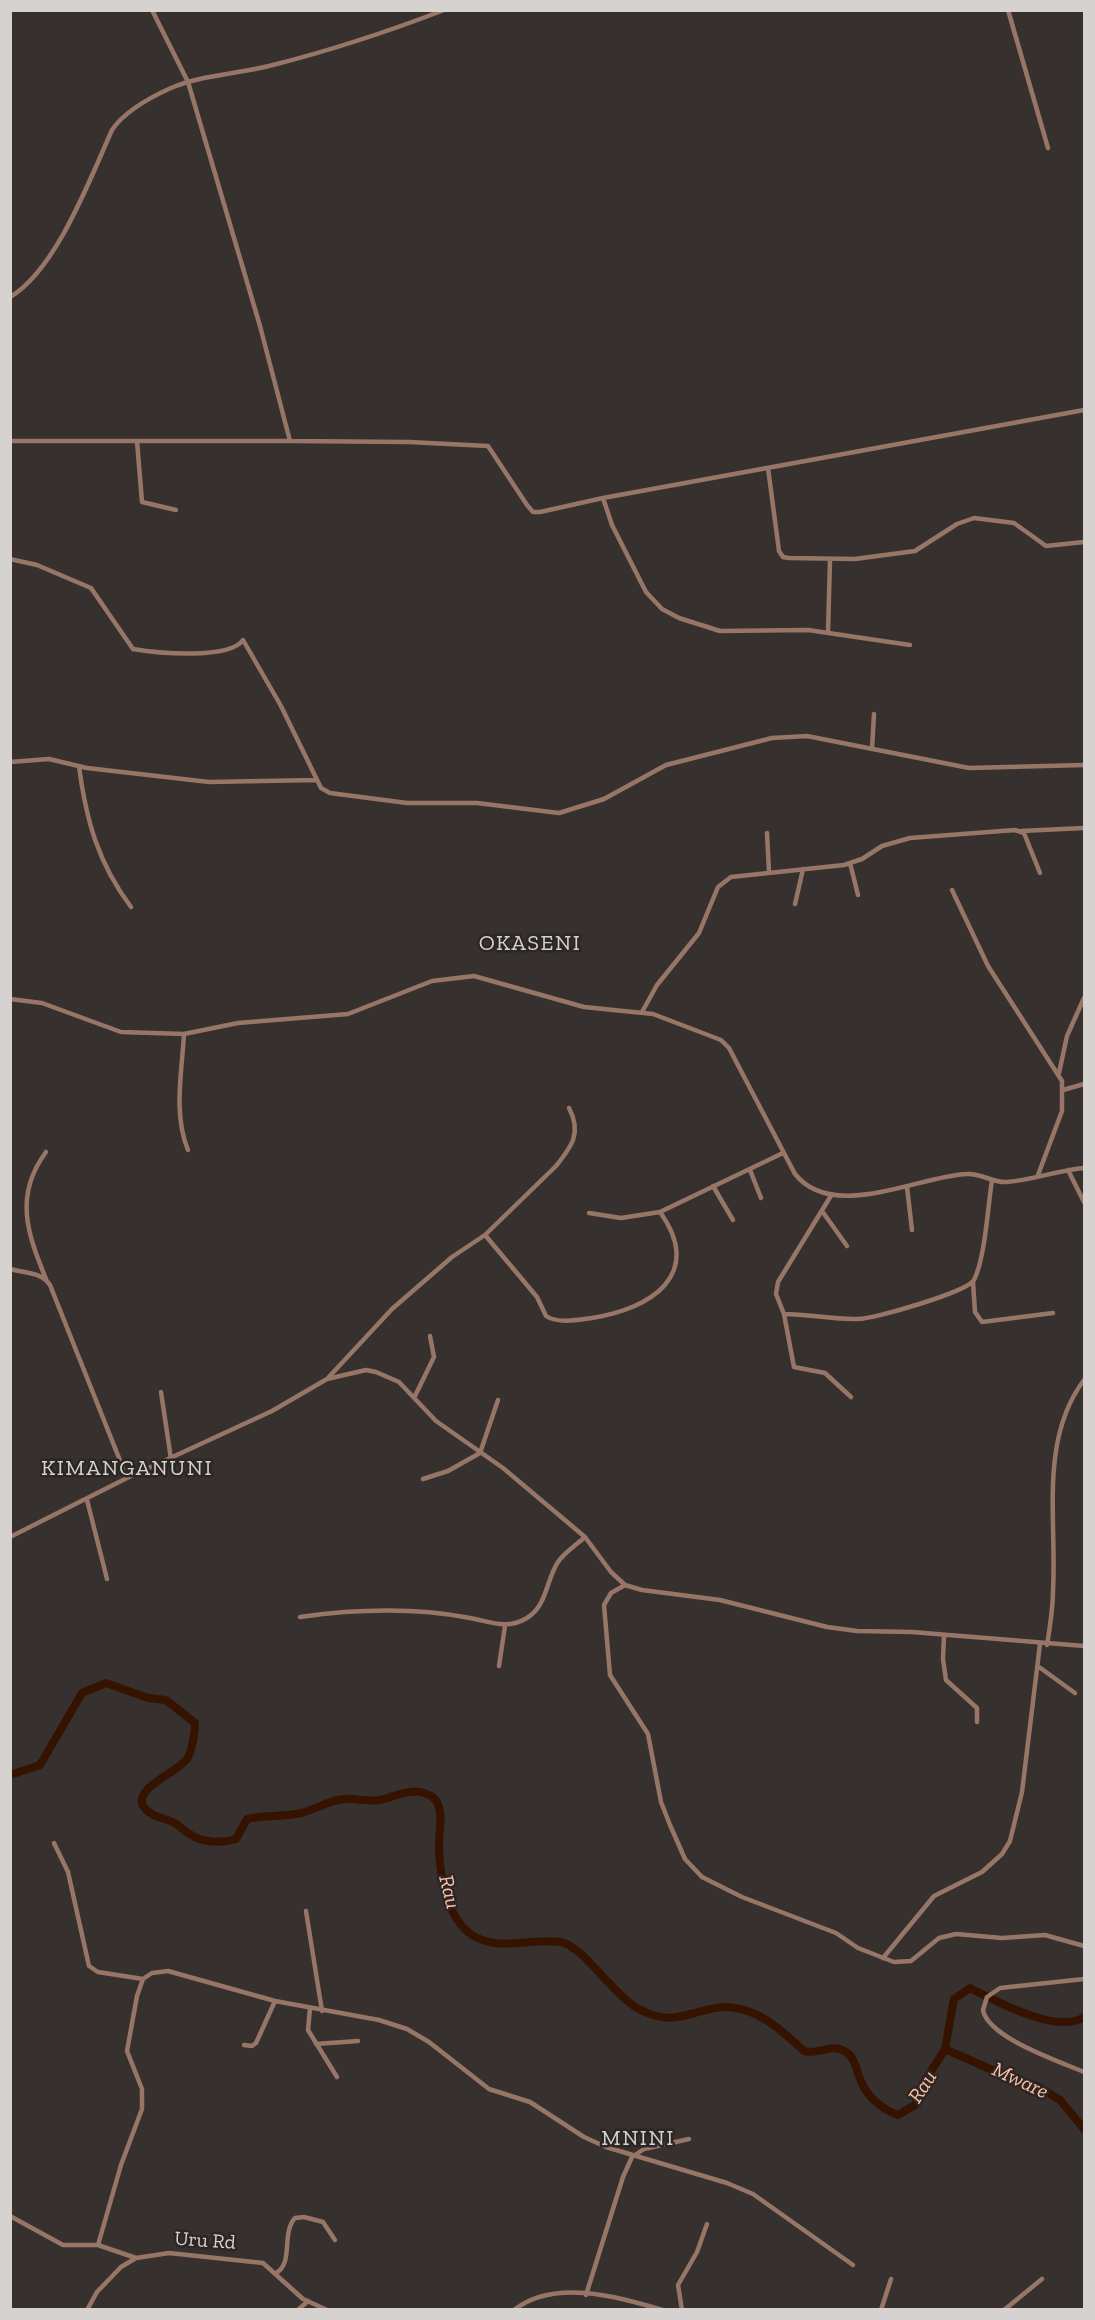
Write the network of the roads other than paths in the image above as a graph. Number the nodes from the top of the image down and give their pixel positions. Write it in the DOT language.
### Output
graph roads {
  1 [pos="152,10"];
  2 [pos="444,10"];
  3 [pos="1008,10"];
  4 [pos="188,82"];
  5 [pos="1048,148"];
  6 [pos="10,297"];
  7 [pos="1084,410"];
  8 [pos="10,441"];
  9 [pos="137,441"];
  10 [pos="290,441"];
  11 [pos="768,468"];
  12 [pos="603,498"];
  13 [pos="176,510"];
  14 [pos="1084,542"];
  15 [pos="10,559"];
  16 [pos="830,560"];
  17 [pos="828,632"];
  18 [pos="910,645"];
  19 [pos="874,714"];
  20 [pos="872,749"];
  21 [pos="10,762"];
  22 [pos="1084,765"];
  23 [pos="80,766"];
  24 [pos="316,780"];
  25 [pos="1084,828"];
  26 [pos="1018,831"];
  27 [pos="767,832"];
  28 [pos="850,863"];
  29 [pos="803,869"];
  30 [pos="769,872"];
  31 [pos="1040,873"];
  32 [pos="952,890"];
  33 [pos="858,895"];
  34 [pos="795,904"];
  35 [pos="131,907"];
  36 [pos="1084,998"];
  37 [pos="10,999"];
  38 [pos="642,1012"];
  39 [pos="183,1034"];
  40 [pos="1059,1073"];
  41 [pos="1084,1083"];
  42 [pos="1063,1090"];
  43 [pos="568,1108"];
  44 [pos="188,1150"];
  45 [pos="46,1152"];
  46 [pos="783,1153"];
  47 [pos="1084,1168"];
  48 [pos="750,1170"];
  49 [pos="1068,1170"];
  50 [pos="1038,1175"];
  51 [pos="992,1180"];
  52 [pos="713,1186"];
  53 [pos="907,1187"];
  54 [pos="832,1194"];
  55 [pos="761,1198"];
  56 [pos="1084,1202"];
  57 [pos="822,1211"];
  58 [pos="660,1212"];
  59 [pos="589,1213"];
  60 [pos="733,1220"];
  61 [pos="912,1230"];
  62 [pos="484,1235"];
  63 [pos="847,1246"];
  64 [pos="10,1269"];
  65 [pos="46,1279"];
  66 [pos="973,1282"];
  67 [pos="1053,1312"];
  68 [pos="784,1314"];
  69 [pos="430,1336"];
  70 [pos="327,1379"];
  71 [pos="1084,1380"];
  72 [pos="161,1392"];
  73 [pos="851,1397"];
  74 [pos="414,1398"];
  75 [pos="498,1400"];
  76 [pos="480,1453"];
  77 [pos="171,1459"];
  78 [pos="127,1478"];
  79 [pos="423,1479"];
  80 [pos="87,1500"];
  81 [pos="10,1537"];
  82 [pos="585,1537"];
  83 [pos="107,1578"];
  84 [pos="626,1585"];
  85 [pos="300,1617"];
  86 [pos="505,1626"];
  87 [pos="944,1635"];
  88 [pos="1040,1644"];
  89 [pos="1047,1645"];
  90 [pos="1084,1646"];
  91 [pos="499,1666"];
  92 [pos="1039,1667"];
  93 [pos="1075,1694"];
  94 [pos="977,1722"];
  95 [pos="54,1843"];
  96 [pos="306,1911"];
  97 [pos="1084,1946"];
  98 [pos="883,1958"];
  99 [pos="1084,1978"];
  100 [pos="143,1979"];
  101 [pos="275,2001"];
  102 [pos="310,2008"];
  103 [pos="322,2010"];
  104 [pos="358,2041"];
  105 [pos="316,2044"];
  106 [pos="244,2045"];
  107 [pos="1084,2072"];
  108 [pos="337,2077"];
  109 [pos="689,2139"];
  110 [pos="632,2157"];
  111 [pos="10,2217"];
  112 [pos="707,2224"];
  113 [pos="335,2240"];
  114 [pos="98,2245"];
  115 [pos="136,2258"];
  116 [pos="853,2265"];
  117 [pos="276,2273"];
  118 [pos="891,2279"];
  119 [pos="1042,2279"];
  120 [pos="586,2295"];
  121 [pos="308,2301"];
  122 [pos="87,2310"];
  123 [pos="298,2310"];
  124 [pos="327,2310"];
  125 [pos="513,2310"];
  126 [pos="663,2310"];
  127 [pos="682,2310"];
  128 [pos="881,2310"];
  129 [pos="1004,2310"];
  1 -- 4 [label="street"];
  2 -- 4 [label="street"];
  3 -- 5 [label="street"];
  4 -- 6 [label="street"];
  4 -- 10 [label="street"];
  7 -- 11 [label="street"];
  8 -- 9 [label="street"];
  9 -- 10 [label="street"];
  9 -- 13 [label="street"];
  10 -- 12 [label="street"];
  11 -- 12 [label="street"];
  11 -- 16 [label="street"];
  12 -- 17 [label="street"];
  14 -- 16 [label="street"];
  15 -- 24 [label="street"];
  16 -- 17 [label="street"];
  17 -- 18 [label="street"];
  19 -- 20 [label="street"];
  20 -- 22 [label="street"];
  20 -- 24 [label="street"];
  21 -- 23 [label="street"];
  23 -- 24 [label="street"];
  23 -- 35 [label="street"];
  25 -- 26 [label="street"];
  26 -- 28 [label="street"];
  26 -- 31 [label="street"];
  27 -- 30 [label="street"];
  28 -- 29 [label="street"];
  28 -- 33 [label="street"];
  29 -- 30 [label="street"];
  29 -- 34 [label="street"];
  30 -- 38 [label="street"];
  32 -- 40 [label="street"];
  36 -- 40 [label="street"];
  37 -- 39 [label="street"];
  38 -- 39 [label="street"];
  38 -- 46 [label="street"];
  39 -- 44 [label="street"];
  40 -- 42 [label="street"];
  41 -- 42 [label="street"];
  42 -- 50 [label="street"];
  43 -- 62 [label="street"];
  45 -- 65 [label="street"];
  46 -- 48 [label="street"];
  46 -- 54 [label="street"];
  47 -- 49 [label="street"];
  48 -- 52 [label="street"];
  48 -- 55 [label="street"];
  49 -- 50 [label="street"];
  49 -- 56 [label="street"];
  50 -- 51 [label="street"];
  51 -- 53 [label="street"];
  51 -- 66 [label="street"];
  52 -- 58 [label="street"];
  52 -- 60 [label="street"];
  53 -- 54 [label="street"];
  53 -- 61 [label="street"];
  54 -- 57 [label="street"];
  57 -- 63 [label="street"];
  57 -- 68 [label="street"];
  58 -- 59 [label="street"];
  58 -- 62 [label="street"];
  62 -- 70 [label="street"];
  64 -- 65 [label="street"];
  65 -- 78 [label="street"];
  66 -- 67 [label="street"];
  66 -- 68 [label="street"];
  68 -- 73 [label="street"];
  69 -- 74 [label="street"];
  70 -- 74 [label="street"];
  70 -- 77 [label="street"];
  71 -- 89 [label="street"];
  72 -- 77 [label="street"];
  74 -- 76 [label="street"];
  75 -- 76 [label="street"];
  76 -- 79 [label="street"];
  76 -- 82 [label="street"];
  77 -- 78 [label="street"];
  78 -- 80 [label="street"];
  80 -- 81 [label="street"];
  80 -- 83 [label="street"];
  82 -- 84 [label="street"];
  82 -- 86 [label="street"];
  84 -- 87 [label="street"];
  84 -- 98 [label="street"];
  85 -- 86 [label="street"];
  86 -- 91 [label="street"];
  87 -- 88 [label="street"];
  87 -- 94 [label="street"];
  88 -- 89 [label="street"];
  88 -- 92 [label="street"];
  89 -- 90 [label="street"];
  92 -- 93 [label="street"];
  92 -- 98 [label="street"];
  95 -- 100 [label="street"];
  96 -- 103 [label="street"];
  97 -- 98 [label="street"];
  99 -- 107 [label="street"];
  100 -- 101 [label="street"];
  100 -- 114 [label="street"];
  101 -- 102 [label="street"];
  101 -- 106 [label="street"];
  102 -- 103 [label="street"];
  102 -- 105 [label="street"];
  103 -- 110 [label="street"];
  104 -- 105 [label="street"];
  105 -- 108 [label="street"];
  109 -- 110 [label="street"];
  110 -- 116 [label="street"];
  110 -- 120 [label="street"];
  111 -- 114 [label="street"];
  112 -- 127 [label="street"];
  113 -- 117 [label="street"];
  114 -- 115 [label="street"];
  115 -- 117 [label="street, Uru Rd"];
  115 -- 122 [label="street, Uru Rd"];
  117 -- 121 [label="street, Uru Rd"];
  118 -- 128 [label="street"];
  119 -- 129 [label="street"];
  120 -- 125 [label="street"];
  120 -- 126 [label="street"];
  121 -- 123 [label="street"];
  121 -- 124 [label="street, Uru Rd"];
}
